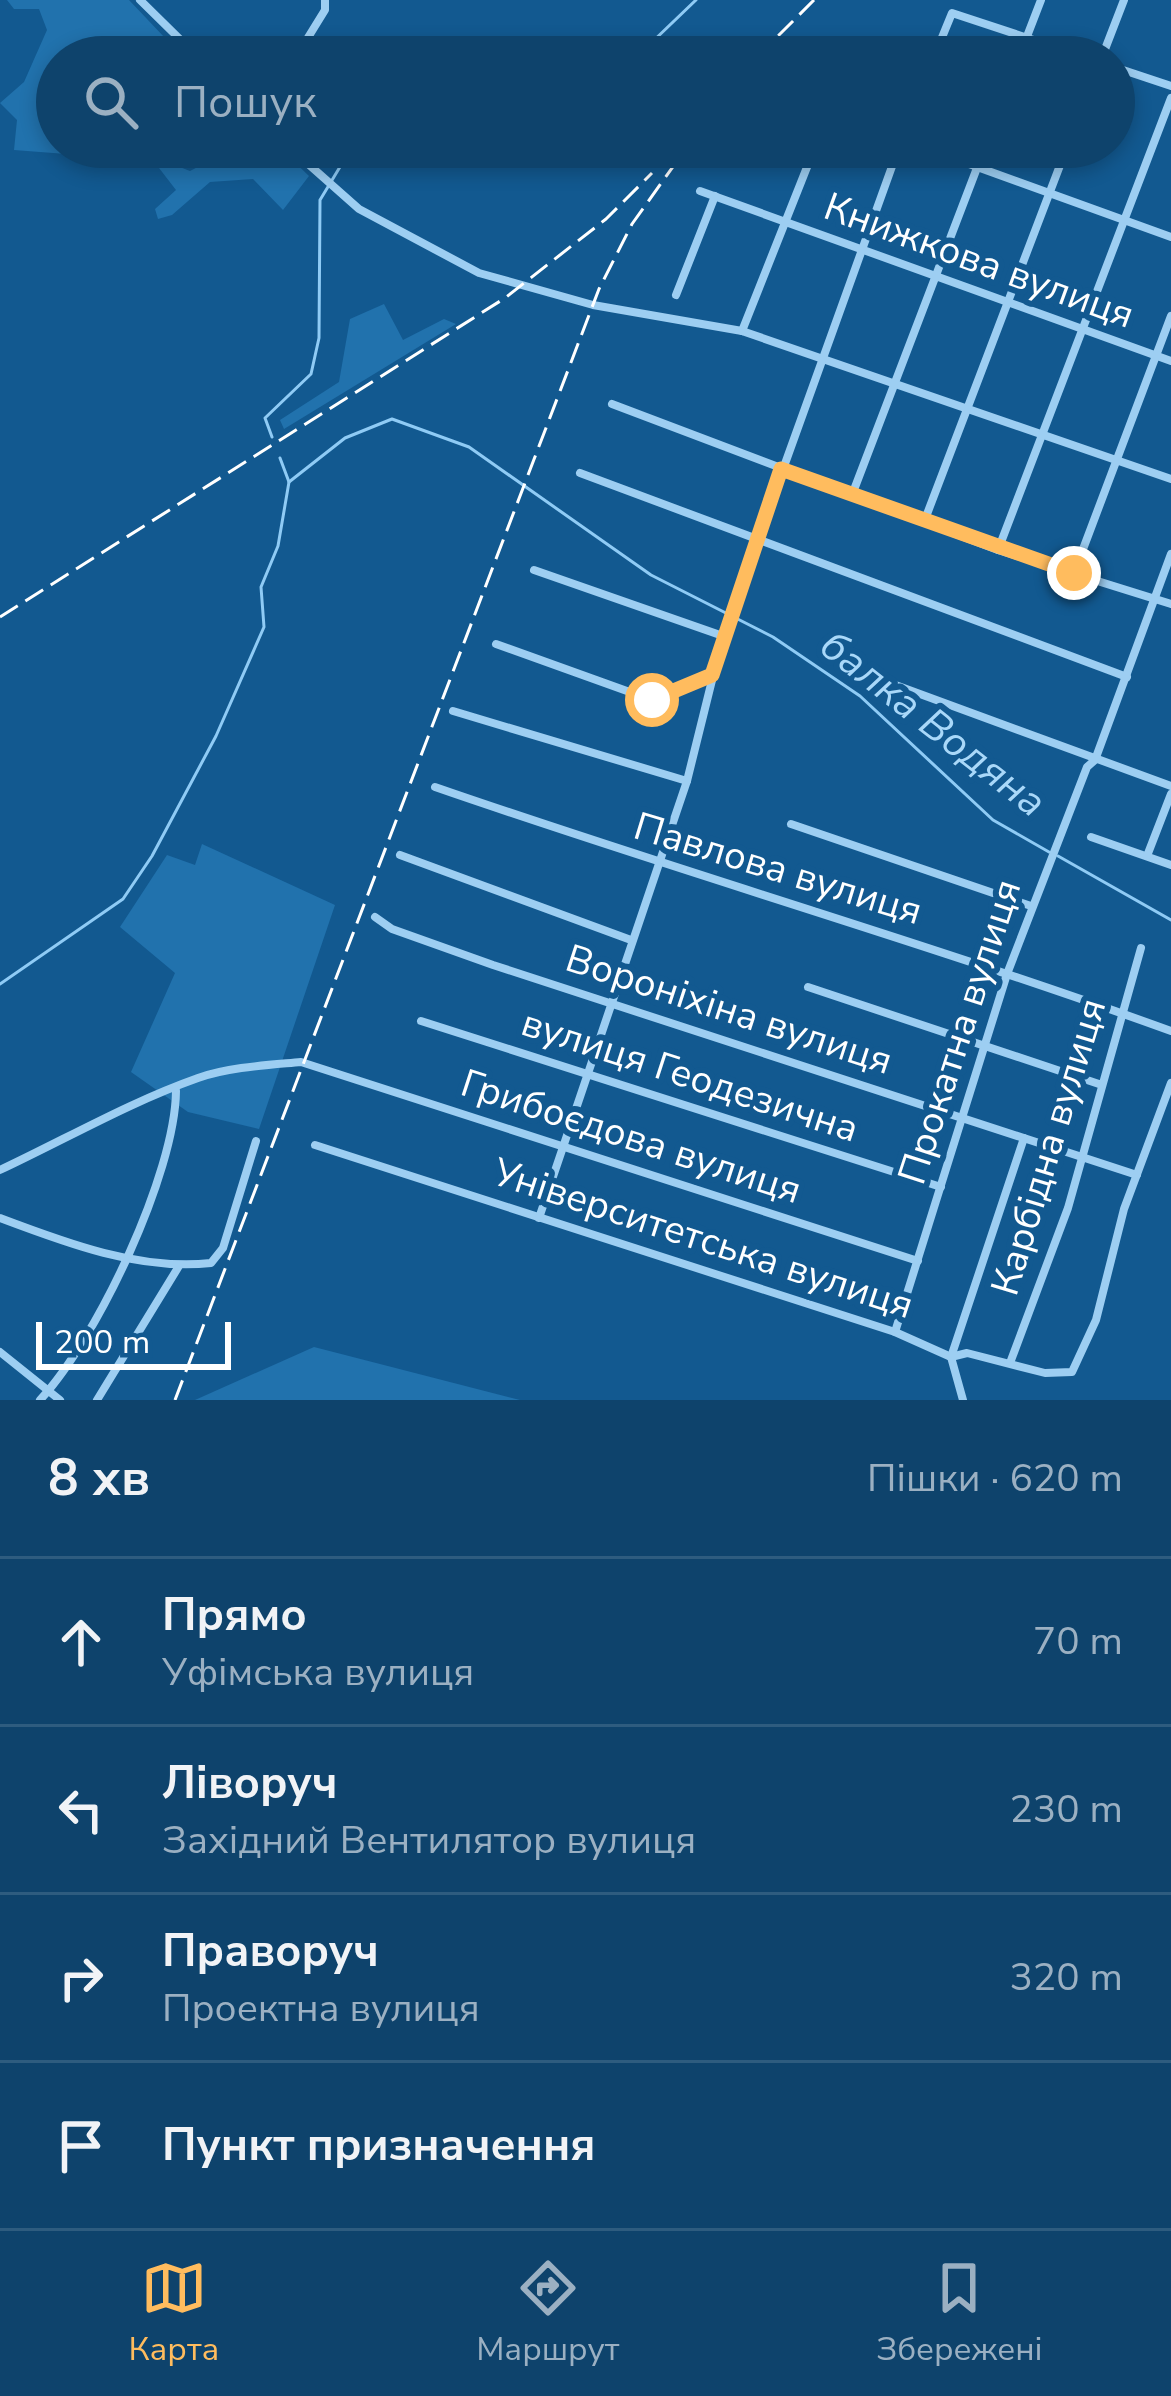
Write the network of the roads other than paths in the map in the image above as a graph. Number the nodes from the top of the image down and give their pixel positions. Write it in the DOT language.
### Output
graph roads {
  1 [pos="140,0"];
  2 [pos="326,0"];
  3 [pos="1041,0"];
  4 [pos="1124,0"];
  5 [pos="177,36"];
  6 [pos="309,36"];
  7 [pos="943,36"];
  8 [pos="1024,36"];
  9 [pos="1027,36"];
  10 [pos="1110,36"];
  11 [pos="1135,74"];
  12 [pos="1171,86"];
  13 [pos="1171,98"];
  14 [pos="312,168"];
  15 [pos="806,168"];
  16 [pos="891,168"];
  17 [pos="977,168"];
  18 [pos="980,168"];
  19 [pos="1059,168"];
  20 [pos="700,191"];
  21 [pos="1048,195"];
  22 [pos="715,196"];
  23 [pos="1125,222"];
  24 [pos="785,223"];
  25 [pos="1171,237"];
  26 [pos="860,249"];
  27 [pos="934,274"];
  28 [pos="676,295"];
  29 [pos="1008,302"];
  30 [pos="1171,316"];
  31 [pos="1084,330"];
  32 [pos="742,331"];
  33 [pos="1155,356"];
  34 [pos="820,358"];
  35 [pos="1171,361"];
  36 [pos="894,384"];
  37 [pos="612,404"];
  38 [pos="967,409"];
  39 [pos="1043,435"];
  40 [pos="1118,461"];
  41 [pos="781,469"];
  42 [pos="580,472"];
  43 [pos="1171,479"];
  44 [pos="852,495"];
  45 [pos="924,522"];
  46 [pos="757,537"];
  47 [pos="998,550"];
  48 [pos="1171,554"];
  49 [pos="534,570"];
  50 [pos="1074,573"];
  51 [pos="1155,599"];
  52 [pos="1171,604"];
  53 [pos="723,636"];
  54 [pos="496,644"];
  55 [pos="712,675"];
  56 [pos="871,676"];
  57 [pos="1127,677"];
  58 [pos="453,711"];
  59 [pos="1095,760"];
  60 [pos="687,782"];
  61 [pos="435,788"];
  62 [pos="1171,790"];
  63 [pos="791,824"];
  64 [pos="1090,837"];
  65 [pos="400,855"];
  66 [pos="1147,856"];
  67 [pos="656,863"];
  68 [pos="1171,865"];
  69 [pos="1030,906"];
  70 [pos="375,916"];
  71 [pos="631,940"];
  72 [pos="1141,948"];
  73 [pos="1006,974"];
  74 [pos="808,987"];
  75 [pos="610,1004"];
  76 [pos="1122,1013"];
  77 [pos="421,1021"];
  78 [pos="1171,1031"];
  79 [pos="985,1043"];
  80 [pos="588,1076"];
  81 [pos="1099,1084"];
  82 [pos="1170,1089"];
  83 [pos="176,1091"];
  84 [pos="963,1115"];
  85 [pos="1024,1138"];
  86 [pos="256,1141"];
  87 [pos="315,1145"];
  88 [pos="564,1147"];
  89 [pos="1082,1157"];
  90 [pos="0,1170"];
  91 [pos="1137,1175"];
  92 [pos="941,1186"];
  93 [pos="0,1218"];
  94 [pos="539,1218"];
  95 [pos="127,1258"];
  96 [pos="918,1261"];
  97 [pos="179,1266"];
  98 [pos="895,1331"];
  99 [pos="0,1352"];
  100 [pos="951,1357"];
  101 [pos="1010,1363"];
  102 [pos="48,1392"];
  103 [pos="40,1400"];
  104 [pos="60,1400"];
  105 [pos="97,1400"];
  106 [pos="964,1400"];
  1 -- 5 [label="street"];
  2 -- 6 [label="street"];
  3 -- 9 [label="street"];
  4 -- 10 [label="street"];
  7 -- 8 [label="street"];
  11 -- 12 [label="street"];
  13 -- 23 [label="street"];
  14 -- 32 [label="street"];
  15 -- 24 [label="street"];
  16 -- 26 [label="street"];
  17 -- 27 [label="street"];
  18 -- 21 [label="street"];
  19 -- 21 [label="street"];
  20 -- 22 [label="street, Книжкова вулиця"];
  21 -- 23 [label="street"];
  21 -- 29 [label="street"];
  22 -- 24 [label="street, Книжкова вулиця"];
  22 -- 28 [label="street"];
  23 -- 25 [label="street"];
  23 -- 31 [label="street"];
  24 -- 26 [label="street, Книжкова вулиця"];
  24 -- 32 [label="street"];
  26 -- 27 [label="street, Книжкова вулиця"];
  26 -- 34 [label="street"];
  27 -- 29 [label="street, Книжкова вулиця"];
  27 -- 36 [label="street"];
  29 -- 31 [label="street, Книжкова вулиця"];
  29 -- 38 [label="street"];
  30 -- 33 [label="street"];
  31 -- 33 [label="street, Книжкова вулиця"];
  31 -- 39 [label="street"];
  32 -- 34 [label="street"];
  33 -- 35 [label="street, Книжкова вулиця"];
  33 -- 40 [label="street"];
  34 -- 36 [label="street"];
  34 -- 41 [label="street"];
  36 -- 38 [label="street"];
  36 -- 44 [label="street"];
  37 -- 41 [label="street"];
  38 -- 39 [label="street"];
  38 -- 45 [label="street"];
  39 -- 40 [label="street"];
  39 -- 47 [label="street"];
  40 -- 43 [label="street"];
  40 -- 50 [label="street"];
  41 -- 44 [label="street"];
  41 -- 46 [label="street"];
  42 -- 46 [label="street"];
  44 -- 45 [label="street"];
  45 -- 47 [label="street"];
  46 -- 53 [label="street"];
  46 -- 57 [label="street"];
  47 -- 50 [label="street"];
  48 -- 51 [label="street, Прокатна вулиця"];
  49 -- 53 [label="street"];
  50 -- 51 [label="street"];
  51 -- 52 [label="street"];
  51 -- 57 [label="street, Прокатна вулиця"];
  53 -- 55 [label="street"];
  54 -- 55 [label="street"];
  55 -- 60 [label="street"];
  56 -- 59 [label="street"];
  57 -- 59 [label="street, Прокатна вулиця"];
  58 -- 60 [label="street"];
  59 -- 62 [label="street"];
  59 -- 69 [label="street, Прокатна вулиця"];
  60 -- 67 [label="street"];
  61 -- 67 [label="street, Павлова вулиця"];
  62 -- 66 [label="street"];
  63 -- 69 [label="street"];
  64 -- 66 [label="street"];
  65 -- 71 [label="street"];
  66 -- 68 [label="street"];
  67 -- 71 [label="street"];
  67 -- 73 [label="street, Павлова вулиця"];
  69 -- 73 [label="street, Прокатна вулиця"];
  70 -- 75 [label="street, Вороніхіна вулиця"];
  71 -- 75 [label="street"];
  72 -- 76 [label="street, Карбідна вулиця"];
  73 -- 76 [label="street, Павлова вулиця"];
  73 -- 79 [label="street, Прокатна вулиця"];
  74 -- 79 [label="street"];
  75 -- 80 [label="street"];
  75 -- 84 [label="street, Вороніхіна вулиця"];
  76 -- 78 [label="street, Павлова вулиця"];
  76 -- 81 [label="street, Карбідна вулиця"];
  77 -- 80 [label="street, вулиця Геодезична"];
  79 -- 81 [label="street"];
  79 -- 84 [label="street, Прокатна вулиця"];
  80 -- 88 [label="street"];
  80 -- 92 [label="street, вулиця Геодезична"];
  81 -- 89 [label="street, Карбідна вулиця"];
  82 -- 91 [label="street"];
  83 -- 88 [label="street, Грибоєдова вулиця"];
  83 -- 90 [label="street, Грибоєдова вулиця"];
  83 -- 95 [label="street"];
  84 -- 85 [label="street, Вороніхіна вулиця"];
  84 -- 92 [label="street, Прокатна вулиця"];
  85 -- 89 [label="street, Вороніхіна вулиця"];
  85 -- 100 [label="street"];
  86 -- 97 [label="street"];
  87 -- 94 [label="street, Університетська вулиця"];
  88 -- 94 [label="street"];
  88 -- 96 [label="street, Грибоєдова вулиця"];
  89 -- 91 [label="street, Вороніхіна вулиця"];
  89 -- 101 [label="street, Карбідна вулиця"];
  91 -- 101 [label="street, Університетська вулиця"];
  92 -- 96 [label="street, Прокатна вулиця"];
  93 -- 95 [label="street"];
  94 -- 98 [label="street, Університетська вулиця"];
  95 -- 97 [label="street"];
  95 -- 102 [label="street"];
  96 -- 98 [label="street, Прокатна вулиця"];
  97 -- 105 [label="street"];
  98 -- 100 [label="street, Університетська вулиця"];
  99 -- 102 [label="street"];
  100 -- 101 [label="street, Університетська вулиця"];
  100 -- 106 [label="street"];
  102 -- 103 [label="street"];
  102 -- 104 [label="street"];
}
